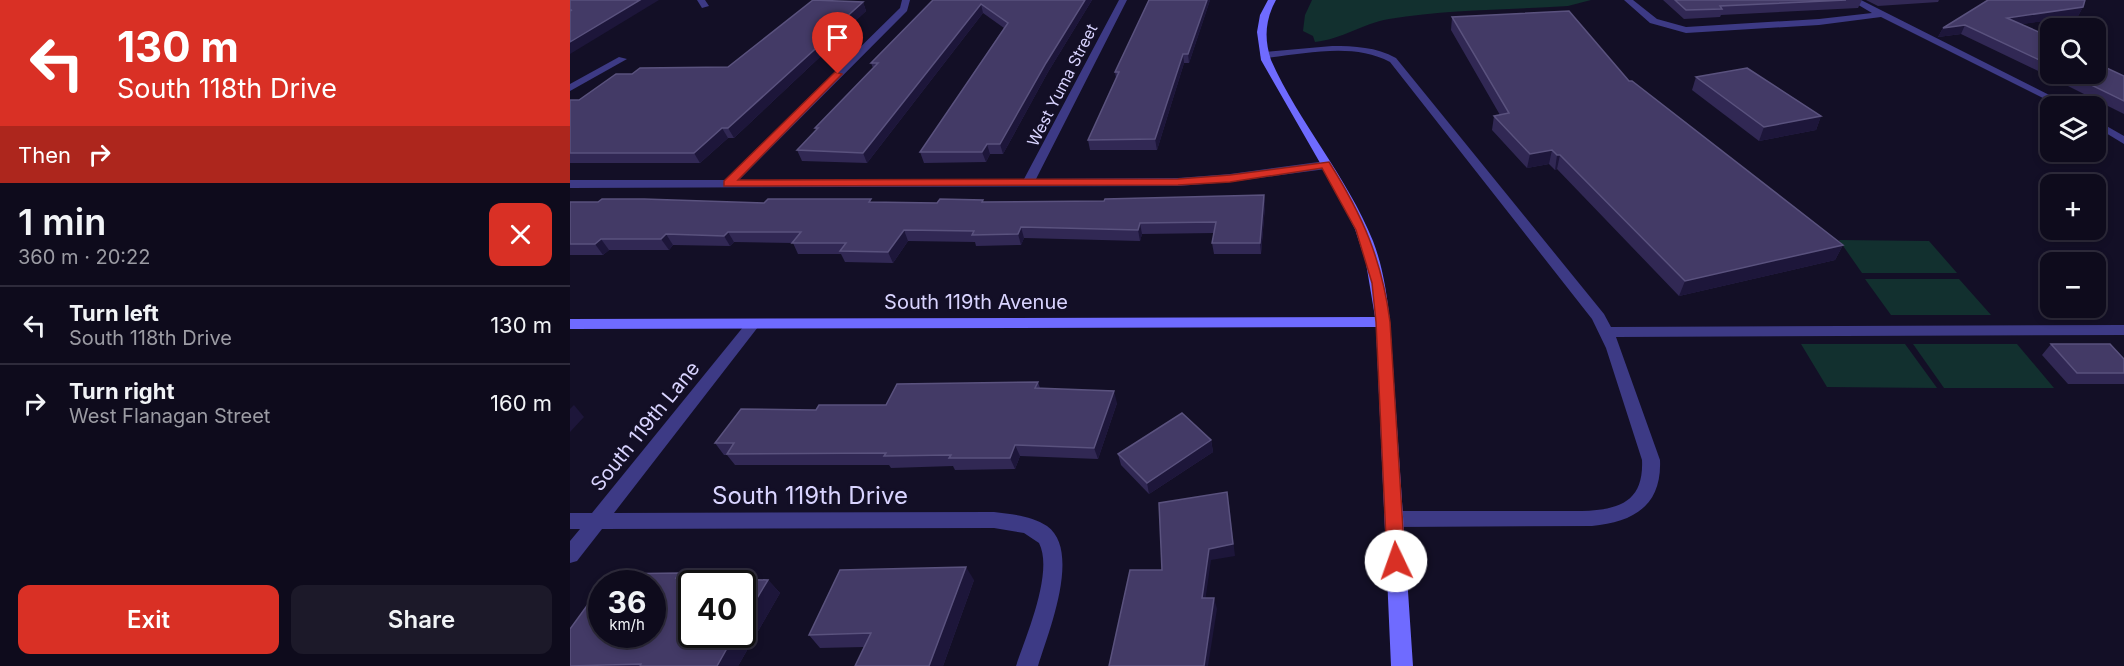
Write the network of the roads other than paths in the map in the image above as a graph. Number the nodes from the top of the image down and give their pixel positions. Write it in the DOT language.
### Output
graph roads {
  1 [pos="906,0"];
  2 [pos="1123,0"];
  3 [pos="1272,0"];
  4 [pos="1628,0"];
  5 [pos="1854,0"];
  6 [pos="1882,14"];
  7 [pos="1265,55"];
  8 [pos="622,59"];
  9 [pos="570,88"];
  10 [pos="2046,96"];
  11 [pos="2106,129"];
  12 [pos="2124,141"];
  13 [pos="1326,165"];
  14 [pos="1029,183"];
  15 [pos="570,184"];
  16 [pos="728,184"];
  17 [pos="1383,322"];
  18 [pos="570,324"];
  19 [pos="753,324"];
  20 [pos="2124,330"];
  21 [pos="1607,332"];
  22 [pos="1394,519"];
  23 [pos="570,521"];
  24 [pos="597,521"];
  25 [pos="570,555"];
  26 [pos="1027,666"];
  27 [pos="1402,666"];
  1 -- 16 [label="street"];
  2 -- 14 [label="street, West Yuma Street"];
  3 -- 7 [label="street"];
  4 -- 6 [label="street"];
  5 -- 6 [label="street"];
  6 -- 10 [label="street"];
  7 -- 13 [label="street"];
  7 -- 21 [label="street"];
  8 -- 9 [label="street"];
  11 -- 12 [label="street"];
  13 -- 14 [label="street"];
  13 -- 17 [label="street"];
  14 -- 16 [label="street"];
  15 -- 16 [label="street"];
  17 -- 19 [label="street, South 119th Avenue"];
  17 -- 22 [label="street"];
  18 -- 19 [label="street, South 119th Avenue"];
  19 -- 24 [label="street, South 119th Lane"];
  20 -- 21 [label="street"];
  21 -- 22 [label="street"];
  22 -- 27 [label="street"];
  23 -- 24 [label="street, South 119th Drive"];
  24 -- 25 [label="street, South 119th Lane"];
  24 -- 26 [label="street, South 119th Drive"];
}
